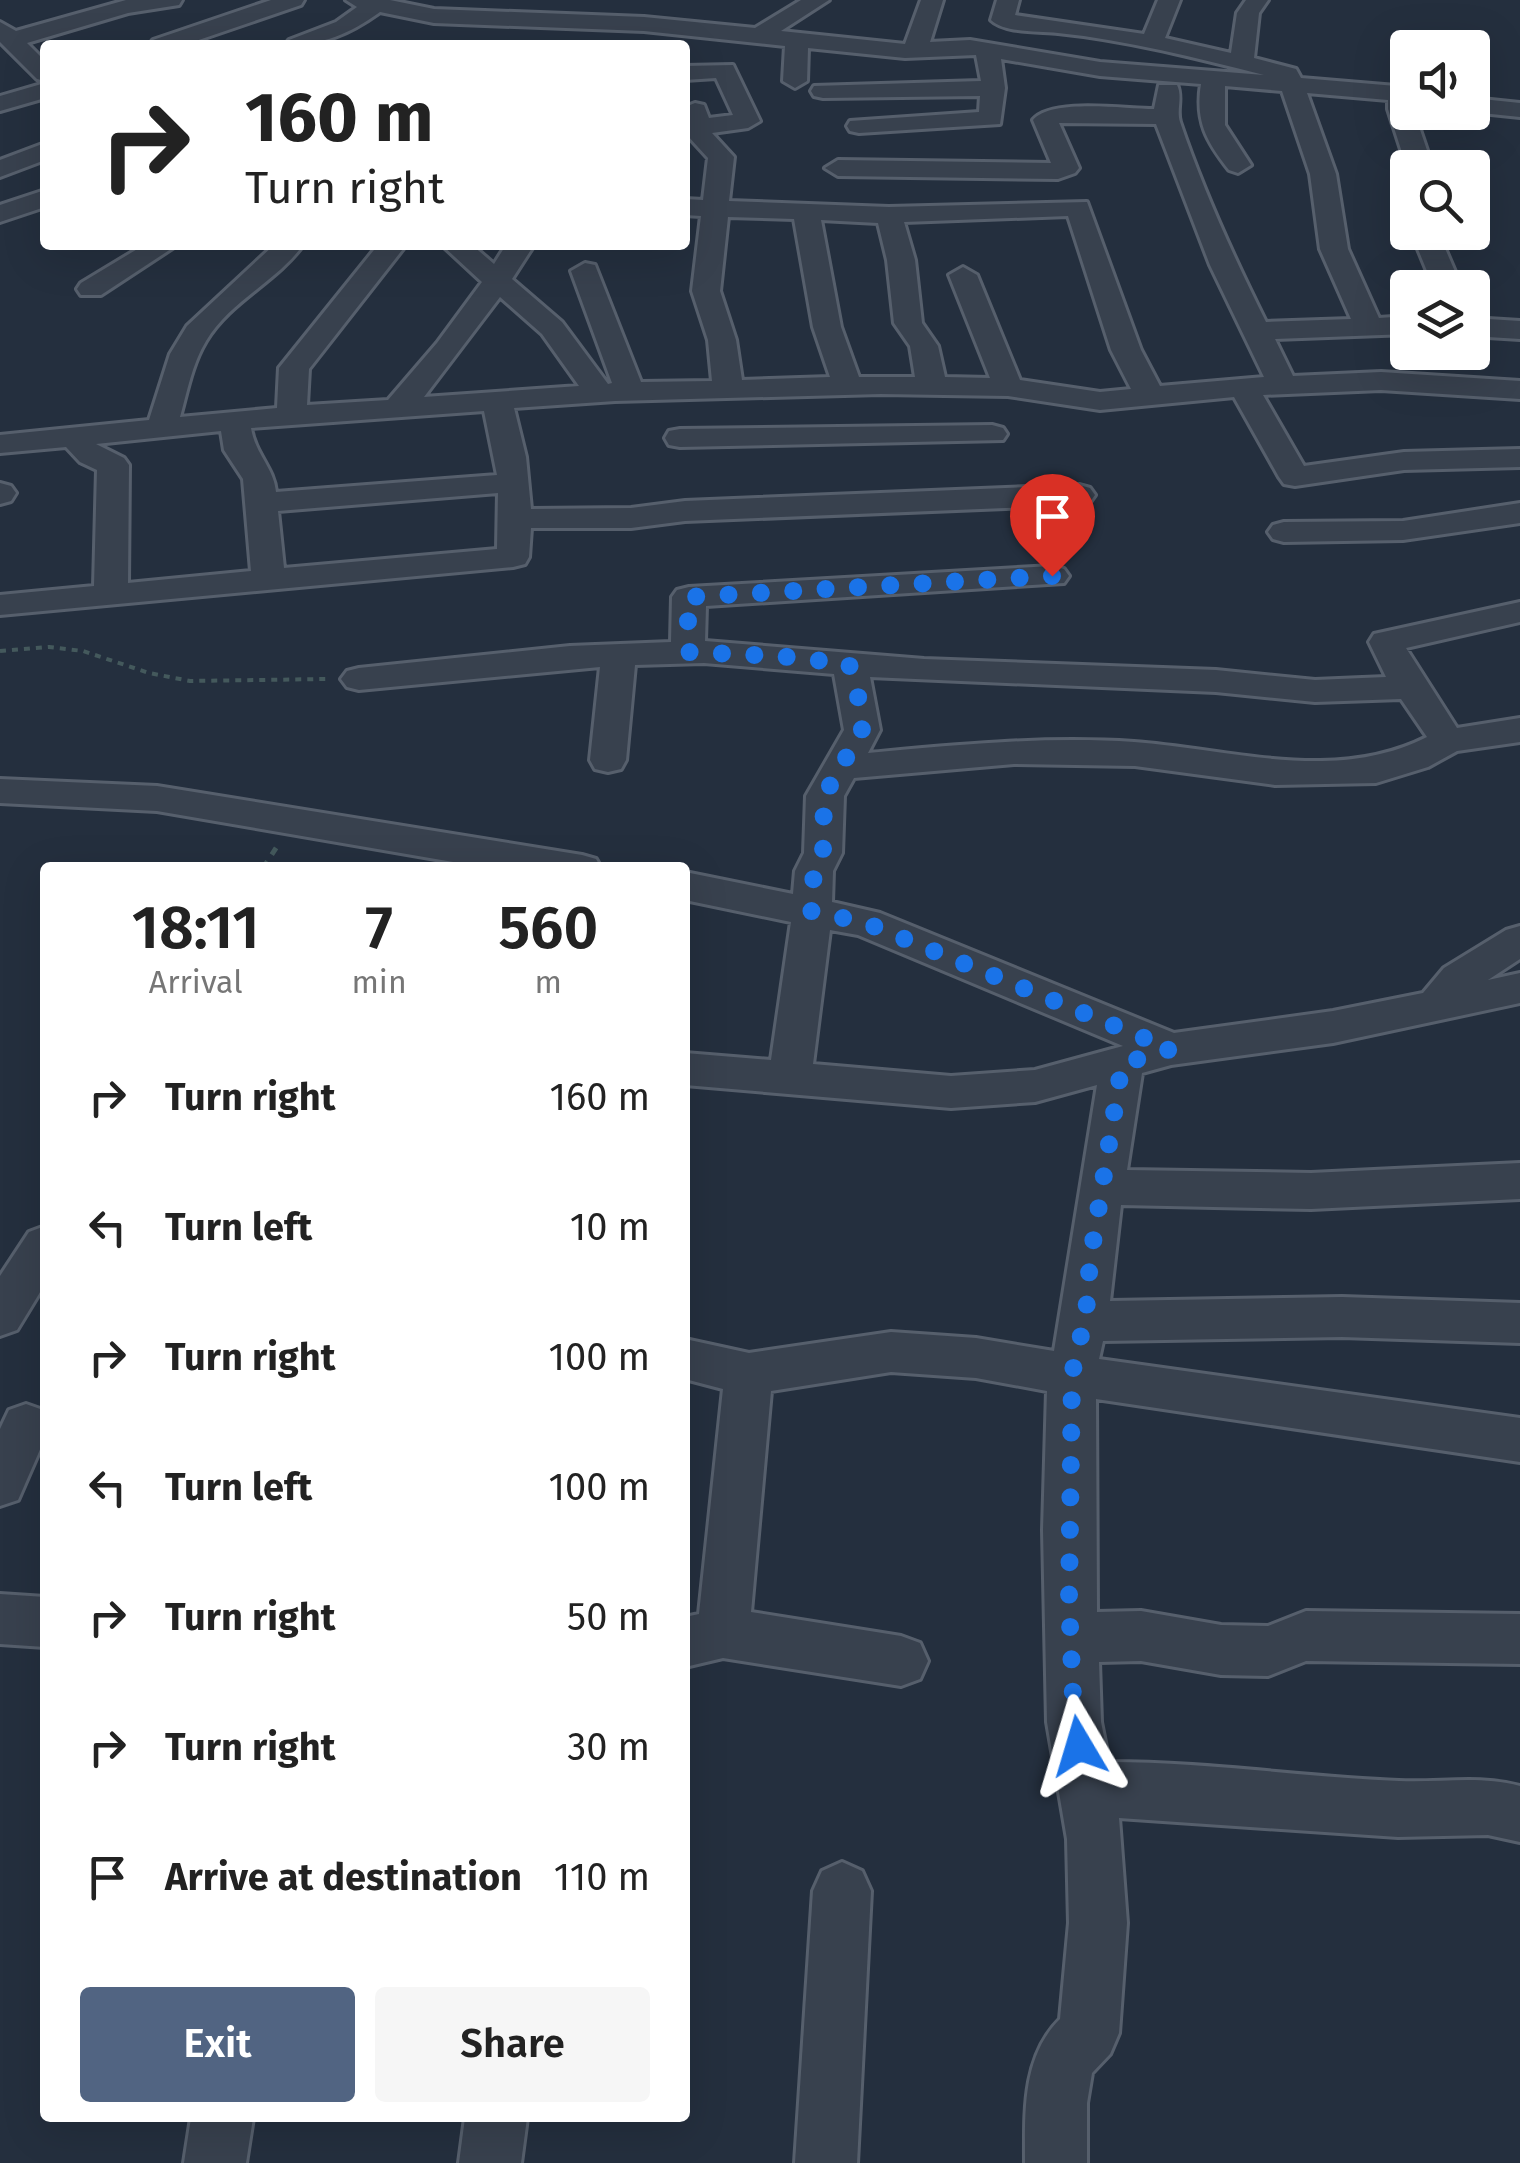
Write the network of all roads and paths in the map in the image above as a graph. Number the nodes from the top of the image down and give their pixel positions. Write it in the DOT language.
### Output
graph roads {
  1 [pos="171,0"];
  2 [pos="293,0"];
  3 [pos="456,0"];
  4 [pos="553,0"];
  5 [pos="647,0"];
  6 [pos="818,0"];
  7 [pos="932,0"];
  8 [pos="1008,0"];
  9 [pos="1169,0"];
  10 [pos="1257,0"];
  11 [pos="366,2"];
  12 [pos="1086,2"];
  13 [pos="728,8"];
  14 [pos="434,16"];
  15 [pos="571,22"];
  16 [pos="596,22"];
  17 [pos="682,27"];
  18 [pos="1067,27"];
  19 [pos="516,30"];
  20 [pos="5,35"];
  21 [pos="758,37"];
  22 [pos="173,40"];
  23 [pos="181,40"];
  24 [pos="311,40"];
  25 [pos="581,40"];
  26 [pos="796,41"];
  27 [pos="1152,42"];
  28 [pos="987,49"];
  29 [pos="916,50"];
  30 [pos="1242,62"];
  31 [pos="40,69"];
  32 [pos="690,73"];
  33 [pos="1171,75"];
  34 [pos="1214,79"];
  35 [pos="795,82"];
  36 [pos="1294,83"];
  37 [pos="993,88"];
  38 [pos="40,92"];
  39 [pos="823,92"];
  40 [pos="1390,93"];
  41 [pos="0,104"];
  42 [pos="1490,106"];
  43 [pos="1520,110"];
  44 [pos="1166,117"];
  45 [pos="859,126"];
  46 [pos="40,153"];
  47 [pos="1238,165"];
  48 [pos="0,168"];
  49 [pos="838,168"];
  50 [pos="40,200"];
  51 [pos="690,207"];
  52 [pos="714,207"];
  53 [pos="806,213"];
  54 [pos="0,214"];
  55 [pos="888,215"];
  56 [pos="156,250"];
  57 [pos="285,250"];
  58 [pos="388,250"];
  59 [pos="462,250"];
  60 [pos="517,250"];
  61 [pos="585,271"];
  62 [pos="963,275"];
  63 [pos="499,279"];
  64 [pos="91,289"];
  65 [pos="1368,325"];
  66 [pos="1390,325"];
  67 [pos="1490,328"];
  68 [pos="1520,330"];
  69 [pos="1256,331"];
  70 [pos="1283,385"];
  71 [pos="846,386"];
  72 [pos="932,387"];
  73 [pos="1243,387"];
  74 [pos="996,388"];
  75 [pos="728,390"];
  76 [pos="1520,390"];
  77 [pos="677,392"];
  78 [pos="615,393"];
  79 [pos="1150,396"];
  80 [pos="496,400"];
  81 [pos="398,408"];
  82 [pos="293,415"];
  83 [pos="235,421"];
  84 [pos="161,429"];
  85 [pos="992,434"];
  86 [pos="76,438"];
  87 [pos="0,444"];
  88 [pos="1520,458"];
  89 [pos="682,476"];
  90 [pos="512,483"];
  91 [pos="1079,495"];
  92 [pos="996,498"];
  93 [pos="259,504"];
  94 [pos="1520,513"];
  95 [pos="514,520"];
  96 [pos="1284,532"];
  97 [pos="1052,576"];
  98 [pos="268,579"];
  99 [pos="111,596"];
  100 [pos="0,605"];
  101 [pos="1520,612"];
  102 [pos="0,651"];
  103 [pos="688,652"];
  104 [pos="619,654"];
  105 [pos="849,664"];
  106 [pos="359,679"];
  107 [pos="1410,687"];
  108 [pos="1520,730"];
  109 [pos="1448,741"];
  110 [pos="608,760"];
  111 [pos="841,767"];
  112 [pos="0,791"];
  113 [pos="542,862"];
  114 [pos="690,887"];
  115 [pos="811,911"];
  116 [pos="1520,940"];
  117 [pos="1520,988"];
  118 [pos="1436,1006"];
  119 [pos="1171,1049"];
  120 [pos="1122,1064"];
  121 [pos="690,1069"];
  122 [pos="790,1078"];
  123 [pos="1520,1181"];
  124 [pos="1104,1187"];
  125 [pos="40,1256"];
  126 [pos="20,1300"];
  127 [pos="1084,1322"];
  128 [pos="1520,1323"];
  129 [pos="690,1360"];
  130 [pos="749,1374"];
  131 [pos="1072,1374"];
  132 [pos="24,1423"];
  133 [pos="1520,1440"];
  134 [pos="0,1484"];
  135 [pos="0,1619"];
  136 [pos="40,1622"];
  137 [pos="1070,1637"];
  138 [pos="704,1638"];
  139 [pos="1520,1640"];
  140 [pos="901,1661"];
  141 [pos="1089,1790"];
  142 [pos="1520,1814"];
  143 [pos="842,1891"];
  144 [pos="221,2122"];
  145 [pos="495,2122"];
  146 [pos="215,2163"];
  147 [pos="490,2163"];
  148 [pos="826,2163"];
  149 [pos="1056,2163"];
  1 -- 20 [label="street"];
  1 -- 22 [label="street"];
  2 -- 23 [label="street"];
  3 -- 14 [label="street"];
  4 -- 19 [label="street"];
  5 -- 16 [label="street"];
  6 -- 21 [label="street"];
  7 -- 29 [label="street"];
  8 -- 18 [label="street"];
  9 -- 27 [label="street"];
  10 -- 30 [label="street"];
  11 -- 14 [label="street"];
  11 -- 24 [label="street"];
  12 -- 18 [label="street"];
  13 -- 17 [label="street"];
  14 -- 19 [label="street"];
  15 -- 16 [label="street"];
  15 -- 19 [label="street"];
  15 -- 25 [label="street"];
  16 -- 17 [label="street"];
  17 -- 21 [label="street"];
  18 -- 27 [label="street"];
  20 -- 31 [label="street"];
  21 -- 26 [label="street"];
  26 -- 29 [label="street"];
  26 -- 35 [label="street"];
  27 -- 30 [label="street"];
  28 -- 29 [label="street"];
  28 -- 33 [label="street"];
  28 -- 37 [label="street"];
  30 -- 36 [label="street"];
  32 -- 52 [label="street"];
  33 -- 34 [label="street"];
  33 -- 44 [label="street"];
  34 -- 36 [label="street"];
  34 -- 47 [label="street"];
  36 -- 40 [label="street"];
  36 -- 65 [label="street"];
  37 -- 39 [label="street"];
  37 -- 45 [label="street"];
  38 -- 41 [label="street"];
  42 -- 43 [label="street"];
  44 -- 49 [label="street"];
  44 -- 69 [label="street"];
  46 -- 48 [label="street"];
  50 -- 54 [label="street"];
  51 -- 52 [label="street"];
  52 -- 53 [label="street"];
  52 -- 75 [label="street"];
  53 -- 55 [label="street"];
  53 -- 71 [label="street"];
  55 -- 72 [label="street"];
  55 -- 79 [label="street"];
  56 -- 64 [label="street"];
  57 -- 84 [label="street"];
  58 -- 82 [label="street"];
  59 -- 63 [label="street"];
  60 -- 63 [label="street"];
  61 -- 78 [label="street"];
  62 -- 74 [label="street"];
  63 -- 78 [label="street"];
  63 -- 81 [label="street"];
  65 -- 66 [label="street"];
  65 -- 69 [label="street"];
  67 -- 68 [label="street"];
  69 -- 70 [label="street"];
  70 -- 73 [label="street"];
  70 -- 76 [label="street"];
  71 -- 72 [label="street"];
  71 -- 75 [label="street"];
  72 -- 74 [label="street"];
  73 -- 79 [label="street"];
  73 -- 88 [label="street"];
  74 -- 79 [label="street"];
  74 -- 85 [label="street"];
  75 -- 77 [label="street"];
  77 -- 78 [label="street"];
  77 -- 89 [label="street"];
  78 -- 80 [label="street"];
  80 -- 81 [label="street"];
  80 -- 90 [label="street"];
  81 -- 82 [label="street"];
  82 -- 83 [label="street"];
  83 -- 84 [label="street"];
  83 -- 93 [label="street"];
  84 -- 86 [label="street"];
  85 -- 89 [label="street"];
  85 -- 92 [label="street"];
  86 -- 87 [label="street"];
  86 -- 99 [label="street"];
  89 -- 92 [label="street"];
  89 -- 95 [label="street"];
  90 -- 93 [label="street"];
  90 -- 95 [label="street"];
  91 -- 92 [label="street"];
  93 -- 98 [label="street"];
  94 -- 96 [label="street"];
  95 -- 98 [label="street"];
  97 -- 103 [label="street"];
  98 -- 99 [label="street"];
  99 -- 100 [label="street"];
  101 -- 107 [label="street"];
  102 -- 106 [label="path"];
  103 -- 104 [label="street"];
  103 -- 105 [label="street"];
  104 -- 106 [label="street"];
  104 -- 110 [label="street"];
  105 -- 107 [label="street"];
  105 -- 111 [label="street"];
  107 -- 109 [label="street"];
  108 -- 109 [label="street"];
  109 -- 111 [label="street"];
  111 -- 115 [label="street"];
  112 -- 113 [label="street"];
  114 -- 115 [label="street"];
  115 -- 119 [label="street"];
  115 -- 122 [label="street"];
  116 -- 118 [label="street"];
  117 -- 118 [label="street"];
  118 -- 119 [label="street"];
  119 -- 120 [label="street"];
  120 -- 122 [label="street"];
  120 -- 124 [label="street"];
  121 -- 122 [label="street"];
  123 -- 124 [label="street"];
  124 -- 127 [label="street"];
  125 -- 126 [label="street"];
  127 -- 128 [label="street"];
  127 -- 131 [label="street"];
  129 -- 130 [label="street"];
  130 -- 131 [label="street"];
  130 -- 138 [label="street"];
  131 -- 133 [label="street"];
  131 -- 137 [label="street"];
  132 -- 134 [label="street"];
  135 -- 136 [label="street"];
  137 -- 139 [label="street"];
  137 -- 141 [label="street"];
  138 -- 140 [label="street"];
  141 -- 142 [label="street"];
  141 -- 149 [label="street"];
  143 -- 148 [label="street"];
  144 -- 146 [label="street"];
  145 -- 147 [label="street"];
}
